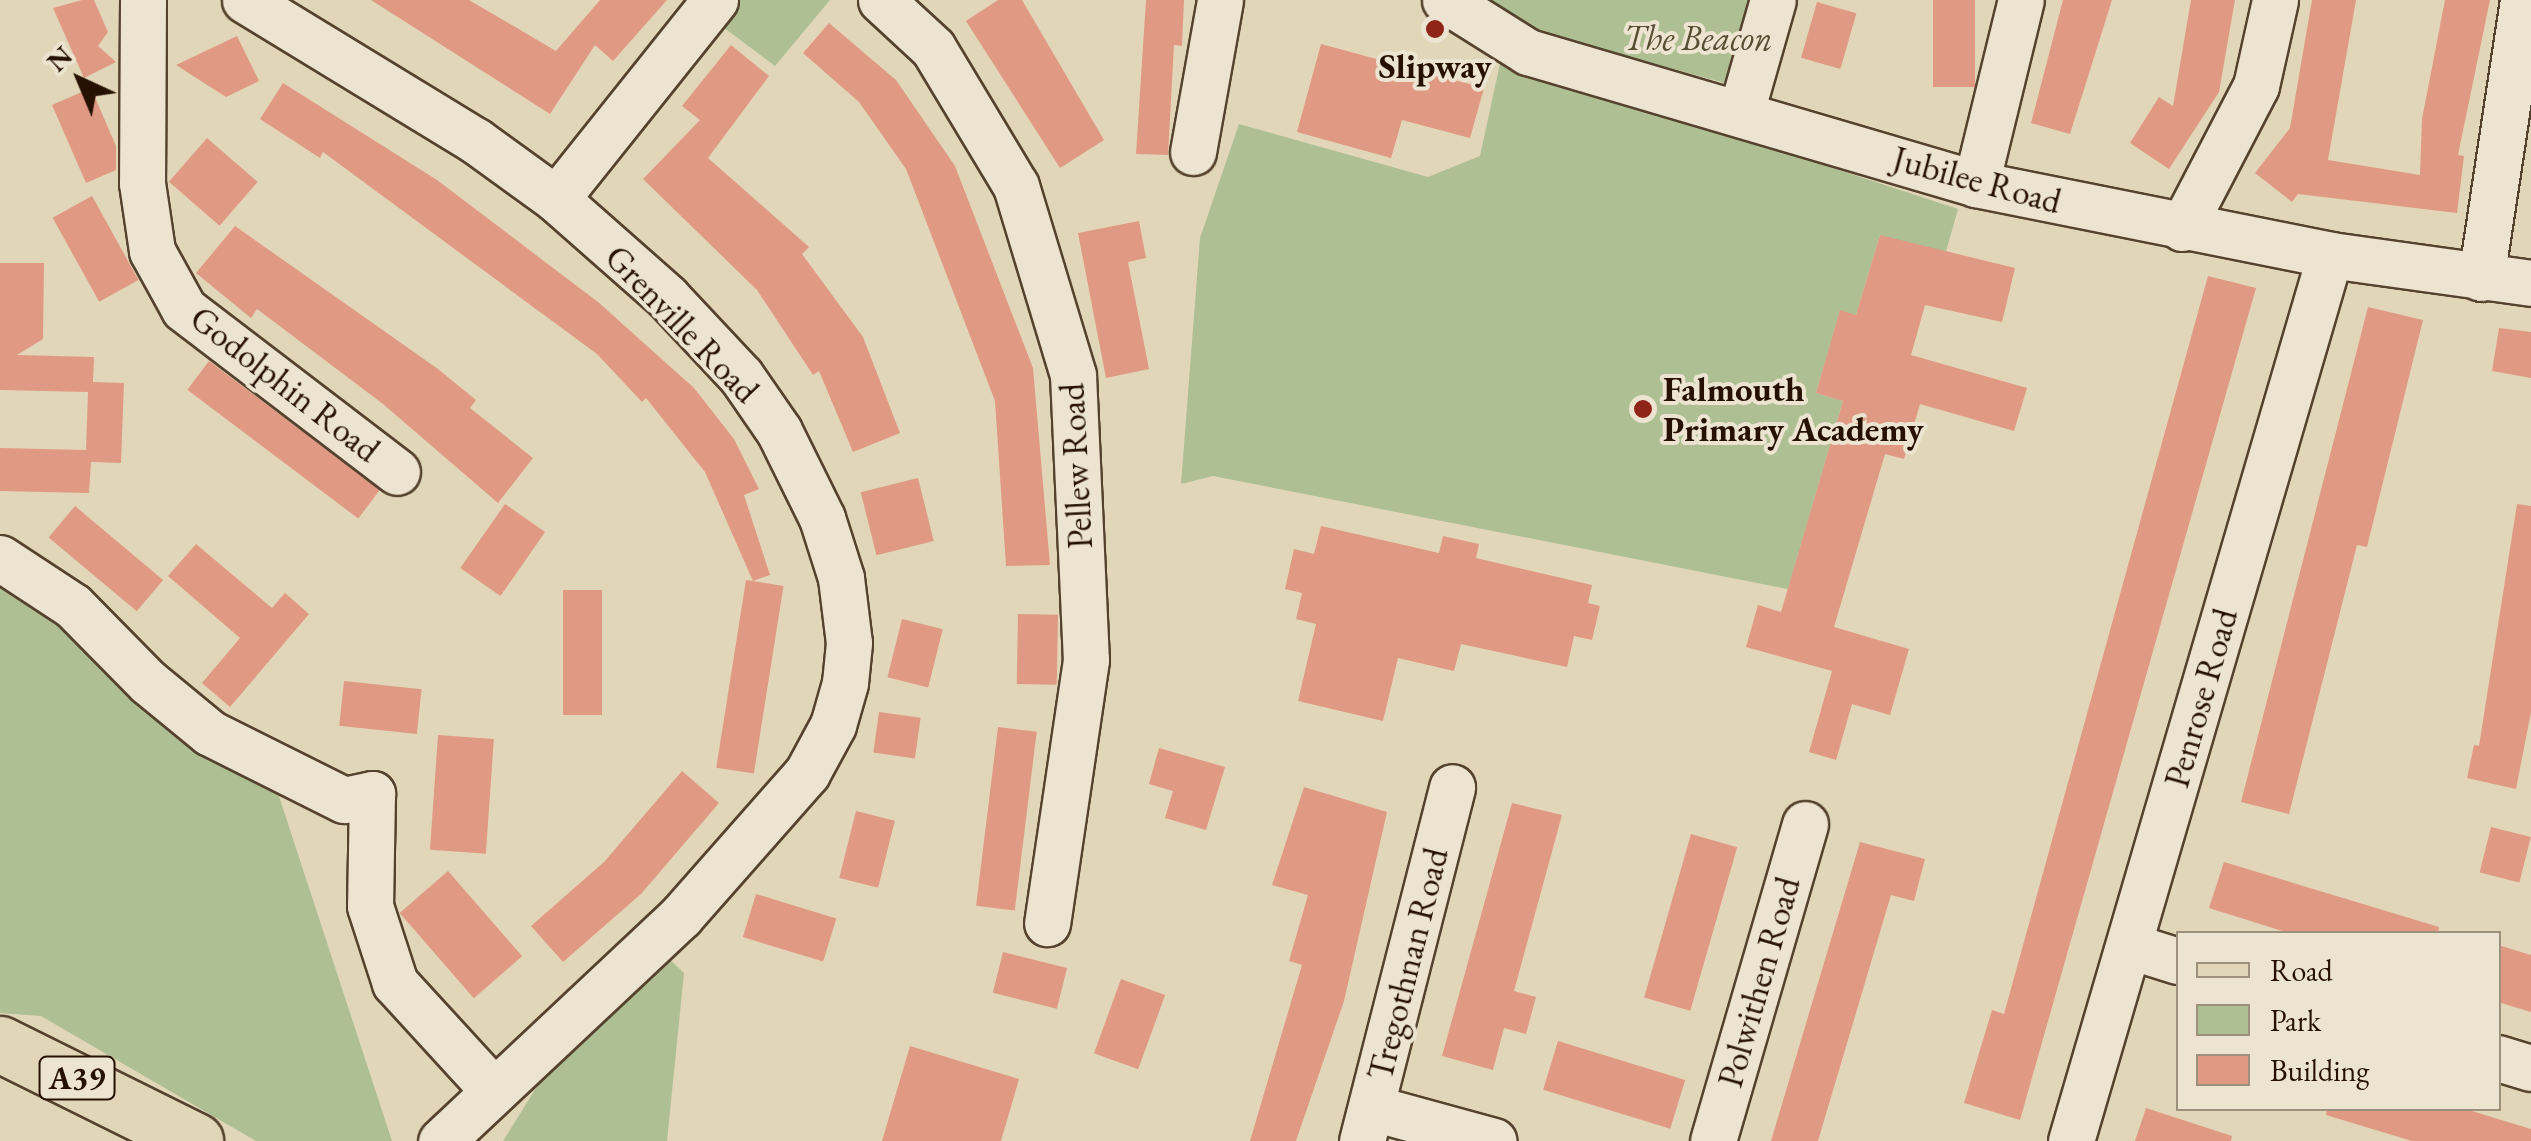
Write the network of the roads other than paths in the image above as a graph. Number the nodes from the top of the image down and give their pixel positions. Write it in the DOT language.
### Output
graph roads {
  1 [pos="143,0"];
  2 [pos="245,0"];
  3 [pos="715,0"];
  4 [pos="881,0"];
  5 [pos="1220,0"];
  6 [pos="1445,0"];
  7 [pos="1773,0"];
  8 [pos="2021,0"];
  9 [pos="2275,0"];
  10 [pos="2523,0"];
  11 [pos="1742,112"];
  12 [pos="1193,152"];
  13 [pos="1976,184"];
  14 [pos="556,200"];
  15 [pos="2182,228"];
  16 [pos="2330,255"];
  17 [pos="2481,278"];
  18 [pos="2531,283"];
  19 [pos="398,472"];
  20 [pos="0,558"];
  21 [pos="1452,787"];
  22 [pos="1805,824"];
  23 [pos="1047,924"];
  24 [pos="2130,946"];
  25 [pos="2176,960"];
  26 [pos="0,1044"];
  27 [pos="2501,1059"];
  28 [pos="2531,1068"];
  29 [pos="493,1090"];
  30 [pos="1367,1124"];
  31 [pos="195,1141"];
  32 [pos="442,1141"];
  33 [pos="1494,1141"];
  34 [pos="1713,1141"];
  35 [pos="2071,1141"];
  1 -- 19 [label="street, Godolphin Road"];
  2 -- 14 [label="street, Grenville Road"];
  3 -- 14 [label="street"];
  4 -- 23 [label="street, Pellew Road"];
  5 -- 12 [label="street"];
  6 -- 11 [label="street, Jubilee Road"];
  7 -- 11 [label="street"];
  8 -- 13 [label="street"];
  9 -- 15 [label="street"];
  10 -- 17 [label="street"];
  11 -- 13 [label="street, Jubilee Road"];
  13 -- 15 [label="street, Jubilee Road"];
  14 -- 29 [label="street, Grenville Road"];
  15 -- 16 [label="street, Jubilee Road"];
  16 -- 17 [label="street, Jubilee Road"];
  16 -- 24 [label="street, Penrose Road"];
  17 -- 18 [label="street, Jubilee Road"];
  20 -- 29 [label="street"];
  21 -- 30 [label="street, Tregothnan Road"];
  22 -- 34 [label="street, Polwithen Road"];
  24 -- 25 [label="street"];
  24 -- 35 [label="street, Penrose Road"];
  26 -- 31 [label="main road, A39"];
  27 -- 28 [label="street"];
  29 -- 32 [label="street, Grenville Road"];
  30 -- 33 [label="street"];
}
